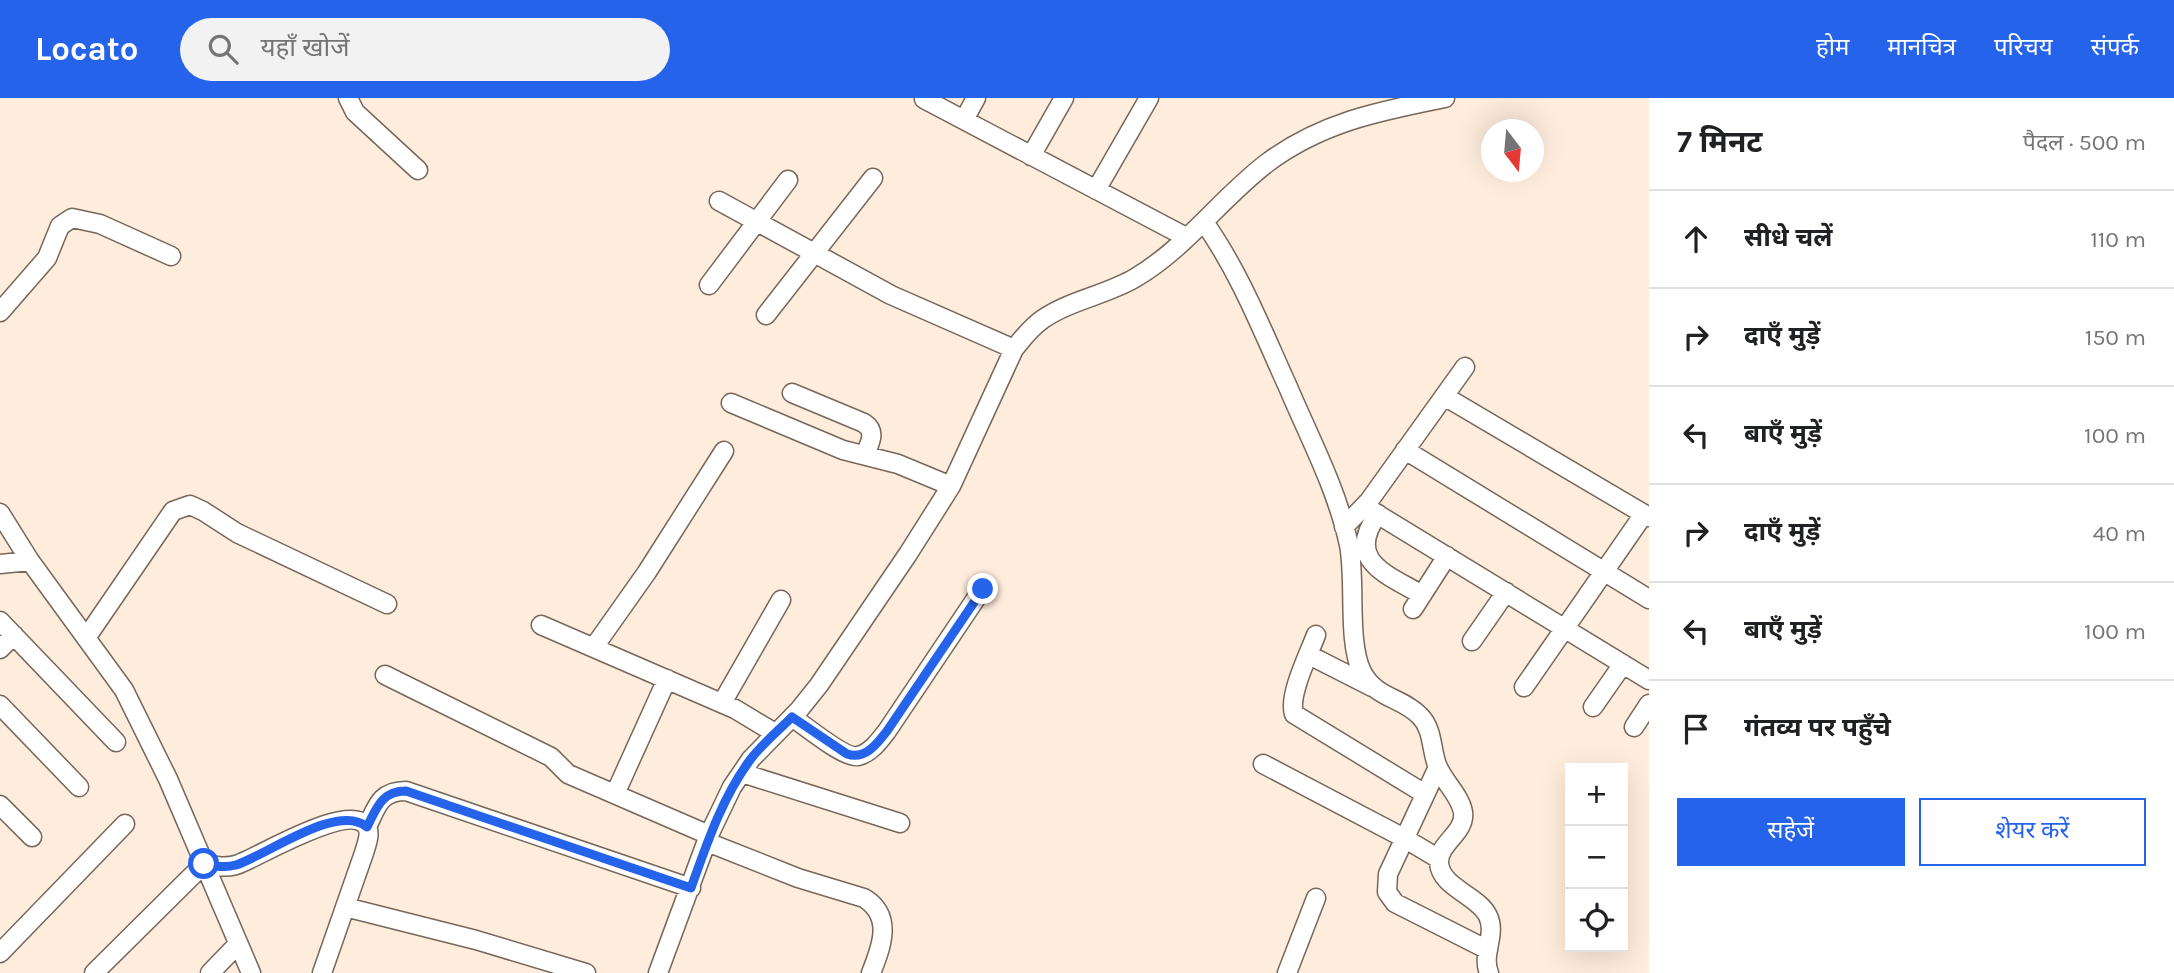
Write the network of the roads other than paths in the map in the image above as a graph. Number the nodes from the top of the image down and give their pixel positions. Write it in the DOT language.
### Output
graph roads {
  1 [pos="348,98"];
  2 [pos="976,98"];
  3 [pos="1064,98"];
  4 [pos="1149,98"];
  5 [pos="1445,98"];
  6 [pos="924,99"];
  7 [pos="964,120"];
  8 [pos="1031,156"];
  9 [pos="418,170"];
  10 [pos="873,177"];
  11 [pos="788,180"];
  12 [pos="1096,190"];
  13 [pos="719,201"];
  14 [pos="756,222"];
  15 [pos="1204,222"];
  16 [pos="1186,237"];
  17 [pos="813,254"];
  18 [pos="172,256"];
  19 [pos="709,285"];
  20 [pos="0,312"];
  21 [pos="766,315"];
  22 [pos="1014,349"];
  23 [pos="1465,367"];
  24 [pos="792,393"];
  25 [pos="1444,396"];
  26 [pos="732,403"];
  27 [pos="1405,450"];
  28 [pos="724,451"];
  29 [pos="865,456"];
  30 [pos="951,486"];
  31 [pos="1371,510"];
  32 [pos="0,513"];
  33 [pos="1646,515"];
  34 [pos="1344,527"];
  35 [pos="1447,556"];
  36 [pos="30,561"];
  37 [pos="0,564"];
  38 [pos="1605,572"];
  39 [pos="983,589"];
  40 [pos="1506,592"];
  41 [pos="1649,599"];
  42 [pos="781,600"];
  43 [pos="387,604"];
  44 [pos="0,621"];
  45 [pos="541,625"];
  46 [pos="1565,628"];
  47 [pos="14,635"];
  48 [pos="1316,635"];
  49 [pos="86,638"];
  50 [pos="1472,641"];
  51 [pos="594,648"];
  52 [pos="0,649"];
  53 [pos="1309,655"];
  54 [pos="1623,664"];
  55 [pos="385,675"];
  56 [pos="667,679"];
  57 [pos="1649,680"];
  58 [pos="1524,687"];
  59 [pos="1375,688"];
  60 [pos="722,703"];
  61 [pos="1649,704"];
  62 [pos="0,705"];
  63 [pos="1593,707"];
  64 [pos="792,717"];
  65 [pos="1634,727"];
  66 [pos="775,733"];
  67 [pos="116,742"];
  68 [pos="1263,764"];
  69 [pos="1438,767"];
  70 [pos="742,773"];
  71 [pos="79,787"];
  72 [pos="615,794"];
  73 [pos="1425,794"];
  74 [pos="0,805"];
  75 [pos="900,823"];
  76 [pos="125,824"];
  77 [pos="367,827"];
  78 [pos="32,837"];
  79 [pos="1404,838"];
  80 [pos="708,839"];
  81 [pos="1439,859"];
  82 [pos="204,864"];
  83 [pos="691,888"];
  84 [pos="1316,898"];
  85 [pos="345,907"];
  86 [pos="238,944"];
  87 [pos="1488,950"];
  88 [pos="0,953"];
  89 [pos="94,973"];
  90 [pos="210,973"];
  91 [pos="251,973"];
  92 [pos="322,973"];
  93 [pos="586,973"];
  94 [pos="658,973"];
  95 [pos="871,973"];
  96 [pos="1287,973"];
  97 [pos="1489,973"];
  1 -- 9 [label="street"];
  2 -- 7 [label="street"];
  3 -- 8 [label="street"];
  4 -- 12 [label="street"];
  5 -- 15 [label="street"];
  6 -- 7 [label="street"];
  7 -- 8 [label="street"];
  8 -- 12 [label="street"];
  10 -- 17 [label="street"];
  11 -- 14 [label="street"];
  12 -- 16 [label="street"];
  13 -- 14 [label="street"];
  14 -- 17 [label="street"];
  14 -- 19 [label="street"];
  15 -- 16 [label="street"];
  15 -- 34 [label="street"];
  16 -- 22 [label="street"];
  17 -- 21 [label="street"];
  17 -- 22 [label="street"];
  18 -- 20 [label="street"];
  22 -- 30 [label="street"];
  23 -- 25 [label="street"];
  24 -- 29 [label="street"];
  25 -- 27 [label="street"];
  25 -- 33 [label="street"];
  26 -- 29 [label="street"];
  27 -- 31 [label="street"];
  27 -- 38 [label="street"];
  28 -- 51 [label="street"];
  29 -- 30 [label="street"];
  30 -- 64 [label="street"];
  31 -- 34 [label="street"];
  31 -- 35 [label="street"];
  31 -- 35 [label="street"];
  32 -- 36 [label="street"];
  33 -- 38 [label="street"];
  34 -- 59 [label="street"];
  35 -- 40 [label="street"];
  36 -- 37 [label="street"];
  36 -- 49 [label="street"];
  38 -- 41 [label="street"];
  38 -- 46 [label="street"];
  39 -- 64 [label="street"];
  40 -- 46 [label="street"];
  40 -- 50 [label="street"];
  42 -- 60 [label="street"];
  43 -- 49 [label="street"];
  44 -- 47 [label="street"];
  45 -- 51 [label="street"];
  46 -- 54 [label="street"];
  46 -- 58 [label="street"];
  47 -- 52 [label="street"];
  47 -- 67 [label="street"];
  48 -- 53 [label="street"];
  49 -- 82 [label="street"];
  51 -- 56 [label="street"];
  53 -- 59 [label="street"];
  53 -- 73 [label="street"];
  54 -- 57 [label="street"];
  54 -- 63 [label="street"];
  55 -- 72 [label="street"];
  56 -- 60 [label="street"];
  56 -- 72 [label="street"];
  59 -- 69 [label="street"];
  60 -- 66 [label="street"];
  61 -- 65 [label="street"];
  62 -- 71 [label="street"];
  64 -- 66 [label="street"];
  66 -- 70 [label="street"];
  68 -- 79 [label="street"];
  69 -- 73 [label="street"];
  69 -- 81 [label="street"];
  70 -- 75 [label="street"];
  70 -- 80 [label="street"];
  72 -- 80 [label="street"];
  73 -- 79 [label="street"];
  74 -- 78 [label="street"];
  76 -- 88 [label="street"];
  77 -- 82 [label="street"];
  77 -- 83 [label="street"];
  77 -- 85 [label="street"];
  79 -- 81 [label="street"];
  79 -- 87 [label="street"];
  80 -- 83 [label="street"];
  80 -- 95 [label="street"];
  81 -- 87 [label="street"];
  82 -- 86 [label="street"];
  82 -- 89 [label="street"];
  83 -- 94 [label="street"];
  84 -- 96 [label="street"];
  85 -- 92 [label="street"];
  85 -- 93 [label="street"];
  86 -- 90 [label="street"];
  86 -- 91 [label="street"];
  87 -- 97 [label="street"];
}
